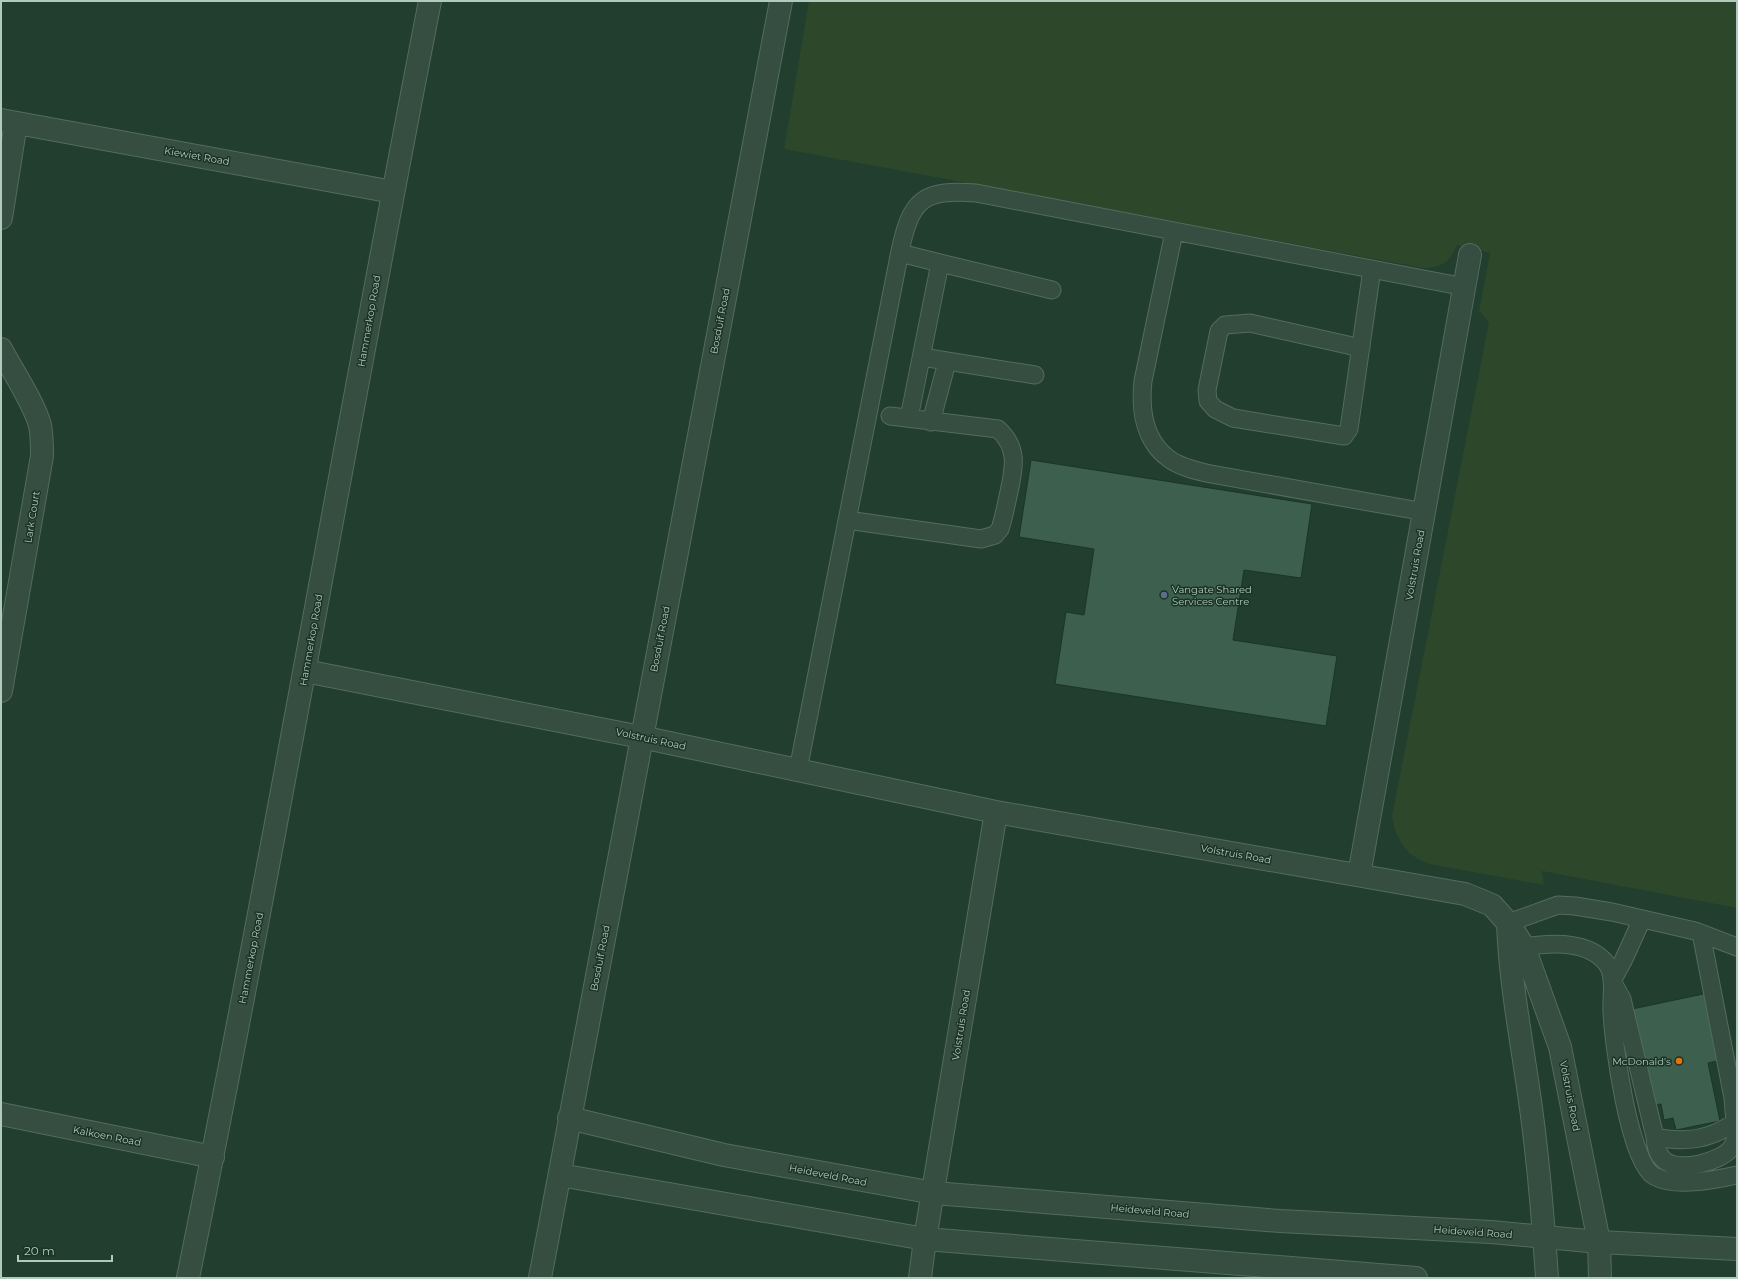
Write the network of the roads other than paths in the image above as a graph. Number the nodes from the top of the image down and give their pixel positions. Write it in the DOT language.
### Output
graph roads {
  1 [pos="430,1"];
  2 [pos="781,1"];
  3 [pos="8,121"];
  4 [pos="393,192"];
  5 [pos="1,218"];
  6 [pos="1174,232"];
  7 [pos="900,251"];
  8 [pos="1470,255"];
  9 [pos="940,263"];
  10 [pos="1372,269"];
  11 [pos="1465,287"];
  12 [pos="1052,290"];
  13 [pos="1362,348"];
  14 [pos="1,350"];
  15 [pos="922,357"];
  16 [pos="947,362"];
  17 [pos="1035,376"];
  18 [pos="890,416"];
  19 [pos="910,418"];
  20 [pos="931,422"];
  21 [pos="1424,512"];
  22 [pos="847,520"];
  23 [pos="305,671"];
  24 [pos="1,691"];
  25 [pos="641,737"];
  26 [pos="798,770"];
  27 [pos="996,812"];
  28 [pos="1359,875"];
  29 [pos="1642,919"];
  30 [pos="1508,923"];
  31 [pos="1701,933"];
  32 [pos="1737,947"];
  33 [pos="1517,948"];
  34 [pos="1612,981"];
  35 [pos="1,1114"];
  36 [pos="569,1118"];
  37 [pos="1735,1122"];
  38 [pos="1655,1138"];
  39 [pos="213,1157"];
  40 [pos="560,1175"];
  41 [pos="1737,1175"];
  42 [pos="934,1193"];
  43 [pos="1544,1236"];
  44 [pos="925,1239"];
  45 [pos="1599,1242"];
  46 [pos="1737,1249"];
  47 [pos="188,1278"];
  48 [pos="540,1278"];
  49 [pos="920,1278"];
  50 [pos="1416,1278"];
  51 [pos="1547,1278"];
  52 [pos="1600,1278"];
  1 -- 4 [label="street, Hammerkop Road"];
  2 -- 25 [label="street, Bosduif Road"];
  3 -- 4 [label="street, Kiewiet Road"];
  3 -- 5 [label="street"];
  4 -- 23 [label="street, Hammerkop Road"];
  6 -- 7 [label="lane"];
  6 -- 10 [label="lane"];
  6 -- 21 [label="lane"];
  7 -- 9 [label="lane"];
  7 -- 22 [label="lane"];
  8 -- 11 [label="street, Volstruis Road"];
  9 -- 12 [label="lane"];
  9 -- 15 [label="lane"];
  10 -- 11 [label="lane"];
  10 -- 13 [label="lane"];
  11 -- 21 [label="street, Volstruis Road"];
  13 -- 13 [label="lane"];
  14 -- 24 [label="street, Lark Court"];
  15 -- 16 [label="lane"];
  15 -- 19 [label="lane"];
  16 -- 17 [label="lane"];
  16 -- 20 [label="lane"];
  18 -- 19 [label="lane"];
  19 -- 20 [label="lane"];
  20 -- 22 [label="lane"];
  21 -- 28 [label="street, Volstruis Road"];
  22 -- 26 [label="lane"];
  23 -- 25 [label="street, Volstruis Road"];
  23 -- 39 [label="street, Hammerkop Road"];
  25 -- 26 [label="street, Volstruis Road"];
  25 -- 36 [label="street, Bosduif Road"];
  26 -- 27 [label="street, Volstruis Road"];
  27 -- 28 [label="street, Volstruis Road"];
  27 -- 42 [label="street, Volstruis Road"];
  28 -- 30 [label="street, Volstruis Road"];
  29 -- 30 [label="lane"];
  29 -- 31 [label="lane"];
  29 -- 34 [label="lane"];
  30 -- 33 [label="street, Volstruis Road"];
  31 -- 32 [label="lane"];
  31 -- 37 [label="lane"];
  33 -- 34 [label="lane"];
  33 -- 43 [label="street, Volstruis Road"];
  33 -- 45 [label="street, Volstruis Road"];
  34 -- 38 [label="lane"];
  34 -- 41 [label="lane"];
  35 -- 39 [label="street, Kalkoen Road"];
  36 -- 40 [label="street, Bosduif Road"];
  36 -- 42 [label="street, Heideveld Road"];
  37 -- 38 [label="lane"];
  37 -- 38 [label="lane"];
  39 -- 47 [label="street, Hammerkop Road"];
  40 -- 44 [label="street"];
  40 -- 48 [label="street, Bosduif Road"];
  42 -- 43 [label="street, Heideveld Road"];
  42 -- 44 [label="street, Volstruis Road"];
  43 -- 45 [label="street, Heideveld Road"];
  43 -- 51 [label="street, Volstruis Road"];
  44 -- 49 [label="street, Volstruis Road"];
  44 -- 50 [label="street"];
  45 -- 46 [label="street, Heideveld Road"];
  45 -- 52 [label="street, Volstruis Road"];
}
